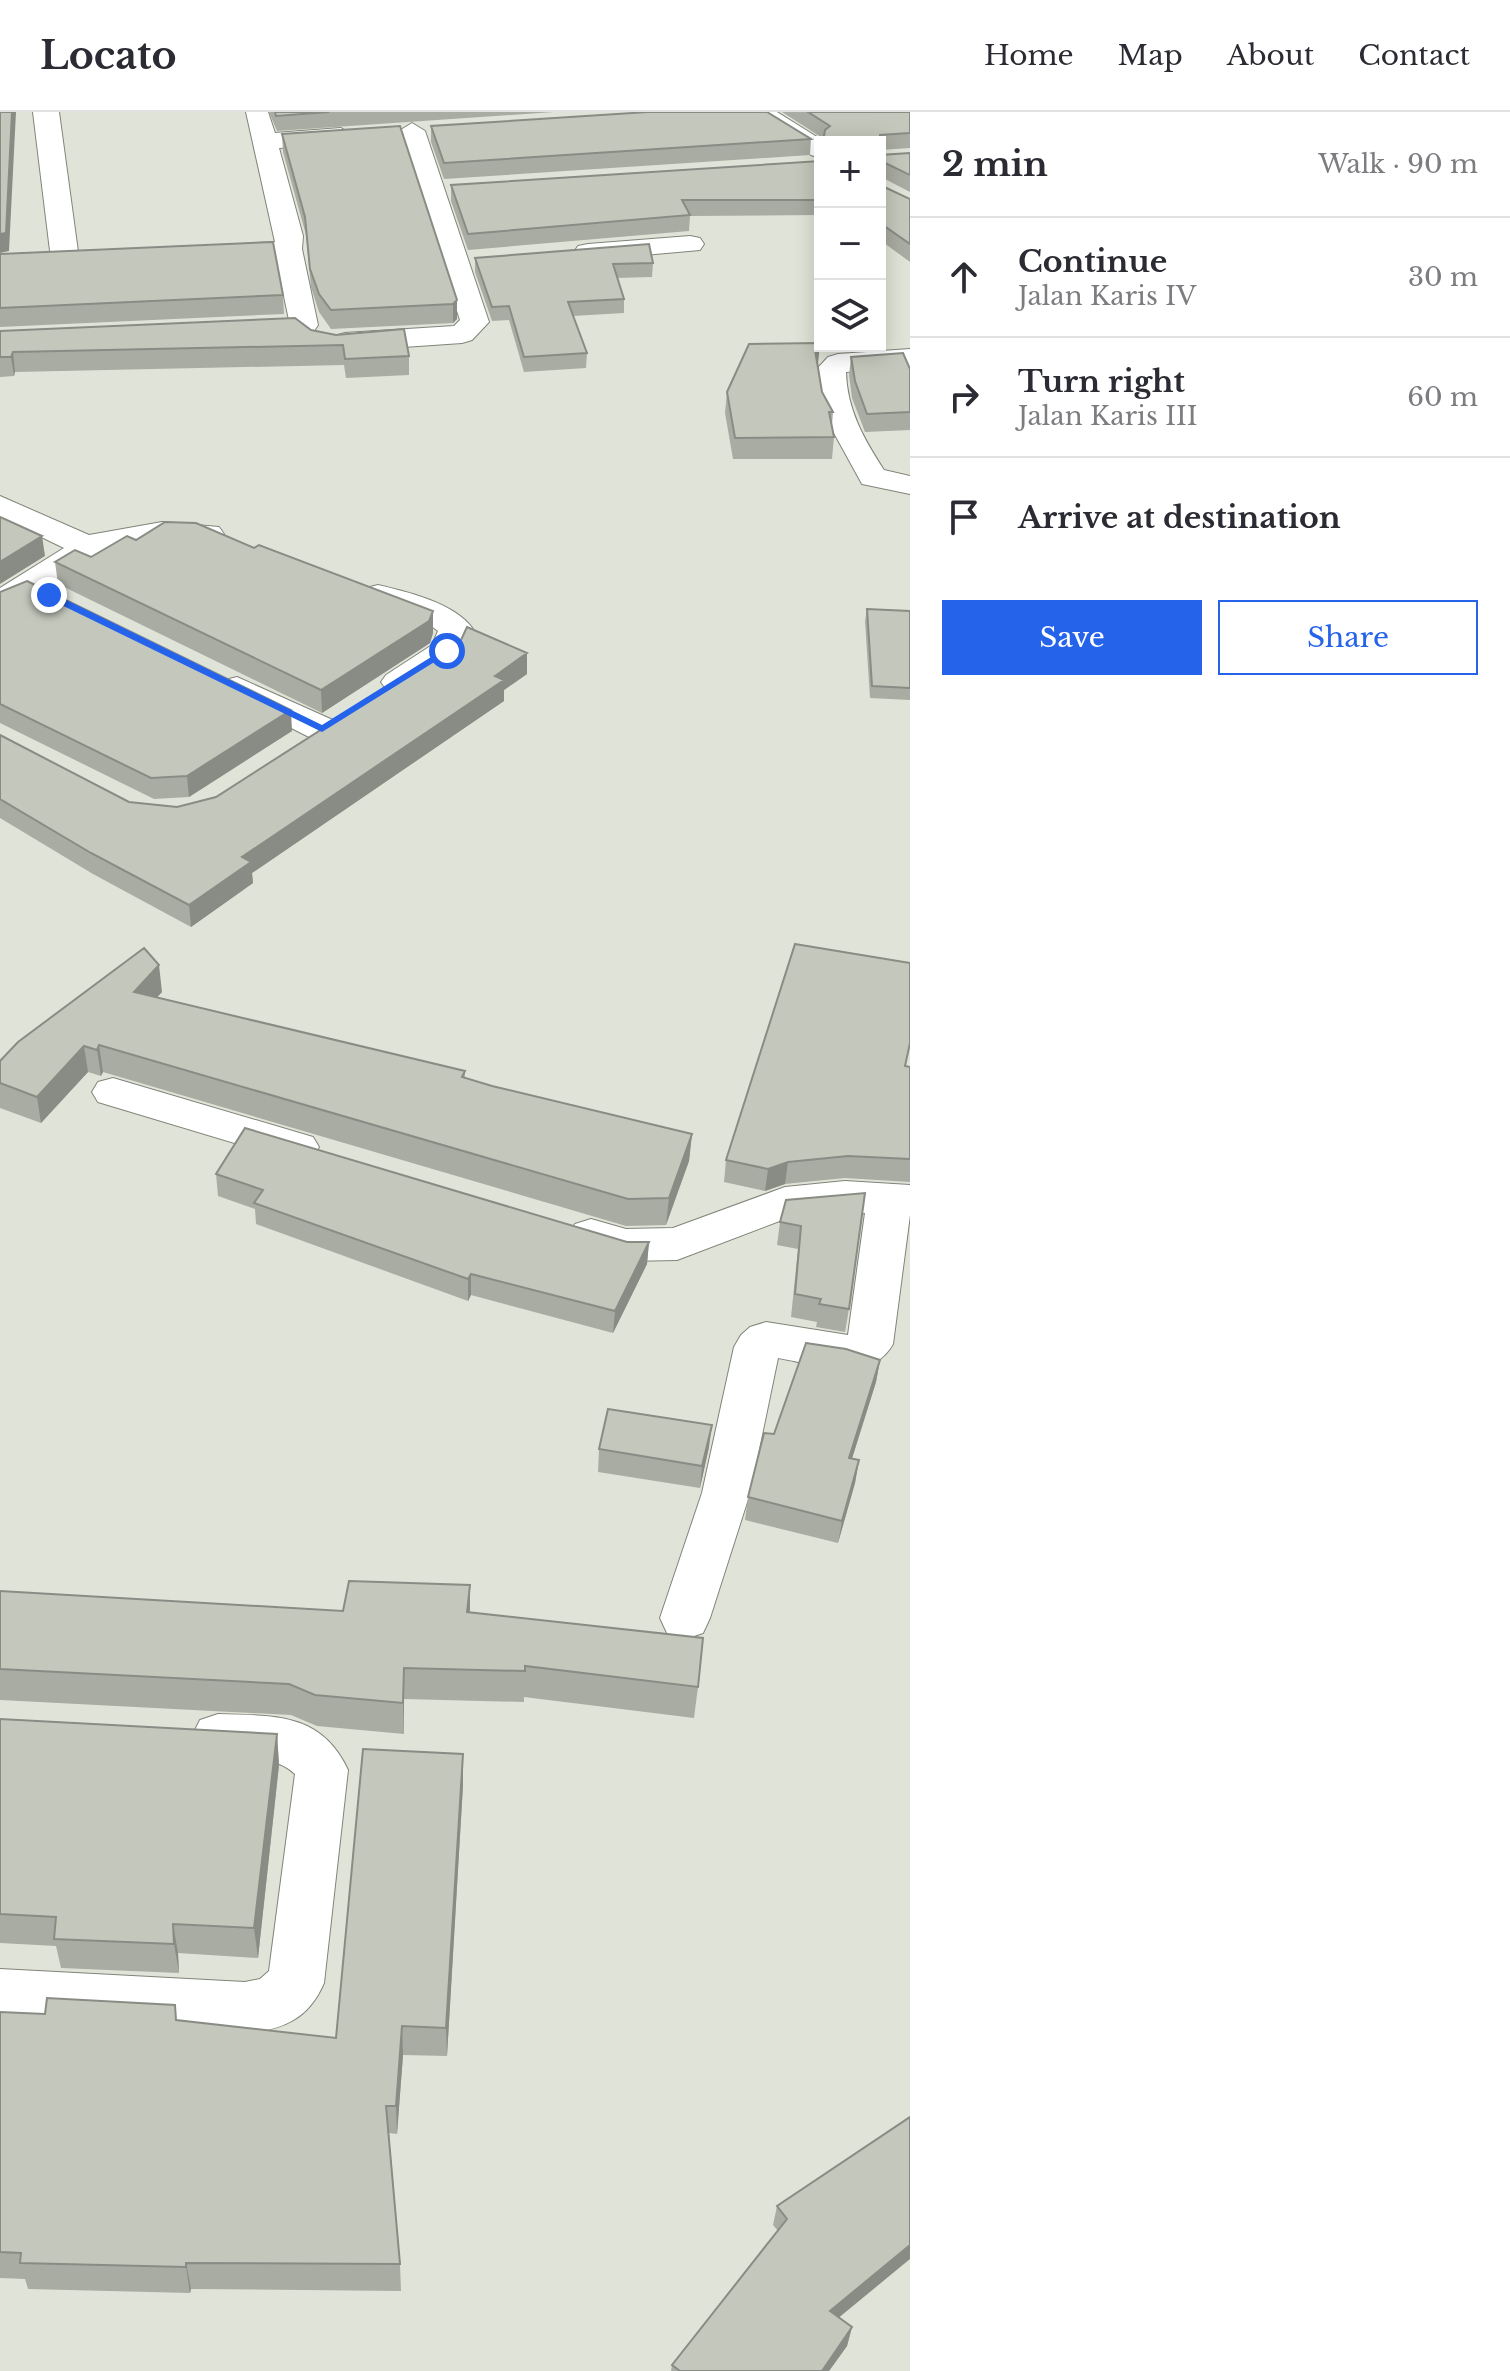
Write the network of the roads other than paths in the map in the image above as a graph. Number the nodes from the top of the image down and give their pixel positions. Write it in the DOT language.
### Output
graph roads {
  1 [pos="46,112"];
  2 [pos="257,112"];
  3 [pos="760,112"];
  4 [pos="443,129"];
  5 [pos="412,131"];
  6 [pos="263,142"];
  7 [pos="814,159"];
  8 [pos="461,189"];
  9 [pos="430,191"];
  10 [pos="690,244"];
  11 [pos="288,249"];
  12 [pos="564,254"];
  13 [pos="188,255"];
  14 [pos="96,258"];
  15 [pos="486,260"];
  16 [pos="454,262"];
  17 [pos="304,325"];
  18 [pos="273,326"];
  19 [pos="910,358"];
  20 [pos="910,485"];
  21 [pos="0,505"];
  22 [pos="124,538"];
  23 [pos="235,544"];
  24 [pos="88,547"];
  25 [pos="354,586"];
  26 [pos="47,594"];
  27 [pos="0,601"];
  28 [pos="0,622"];
  29 [pos="213,675"];
  30 [pos="113,1092"];
  31 [pos="339,1159"];
  32 [pos="900,1199"];
  33 [pos="550,1223"];
  34 [pos="685,1618"];
  35 [pos="169,1733"];
  36 [pos="0,1995"];
  1 -- 14 [label="street"];
  2 -- 6 [label="street"];
  3 -- 7 [label="street"];
  4 -- 5 [label="street"];
  5 -- 6 [label="street"];
  5 -- 9 [label="street"];
  6 -- 11 [label="street"];
  8 -- 9 [label="street"];
  9 -- 16 [label="street"];
  10 -- 12 [label="street"];
  11 -- 13 [label="street"];
  11 -- 17 [label="street"];
  15 -- 16 [label="street"];
  16 -- 17 [label="street"];
  17 -- 18 [label="street"];
  19 -- 20 [label="street"];
  21 -- 24 [label="street"];
  22 -- 23 [label="street"];
  22 -- 24 [label="street"];
  22 -- 26 [label="street"];
  24 -- 26 [label="street"];
  25 -- 29 [label="street"];
  26 -- 27 [label="street"];
  26 -- 28 [label="street"];
  30 -- 31 [label="street"];
  32 -- 33 [label="street"];
  32 -- 34 [label="street"];
  35 -- 36 [label="street"];
}
